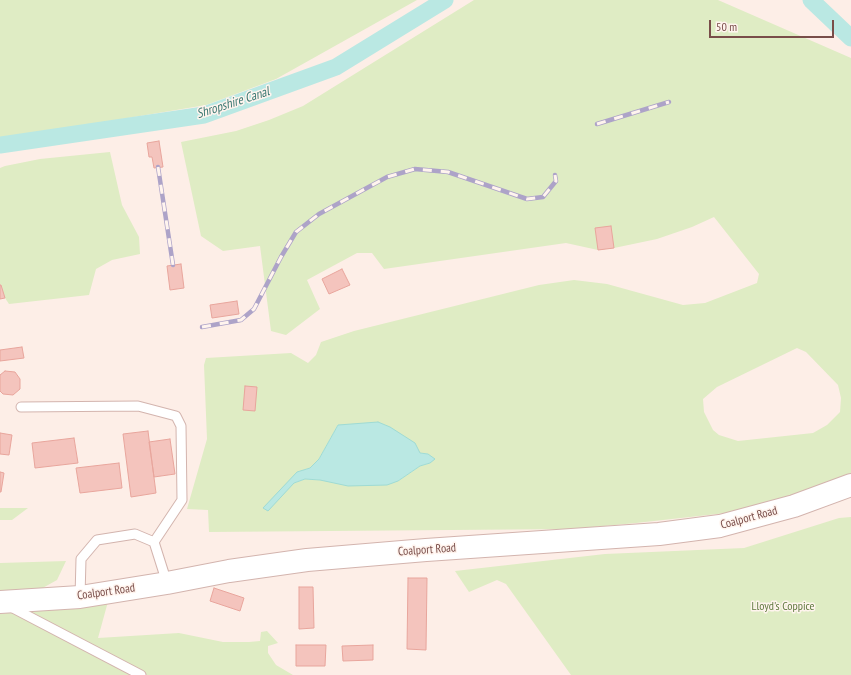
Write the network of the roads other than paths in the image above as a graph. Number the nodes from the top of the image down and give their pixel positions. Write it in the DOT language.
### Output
graph roads {
  1 [pos="21,407"];
  2 [pos="851,485"];
  3 [pos="154,542"];
  4 [pos="167,583"];
  5 [pos="80,597"];
  6 [pos="0,602"];
  7 [pos="140,675"];
  1 -- 3 [label="lane"];
  2 -- 4 [label="street, Coalport Road"];
  3 -- 4 [label="lane"];
  3 -- 5 [label="lane"];
  4 -- 5 [label="street, Coalport Road"];
  5 -- 6 [label="street, Coalport Road"];
  6 -- 7 [label="lane"];
}
